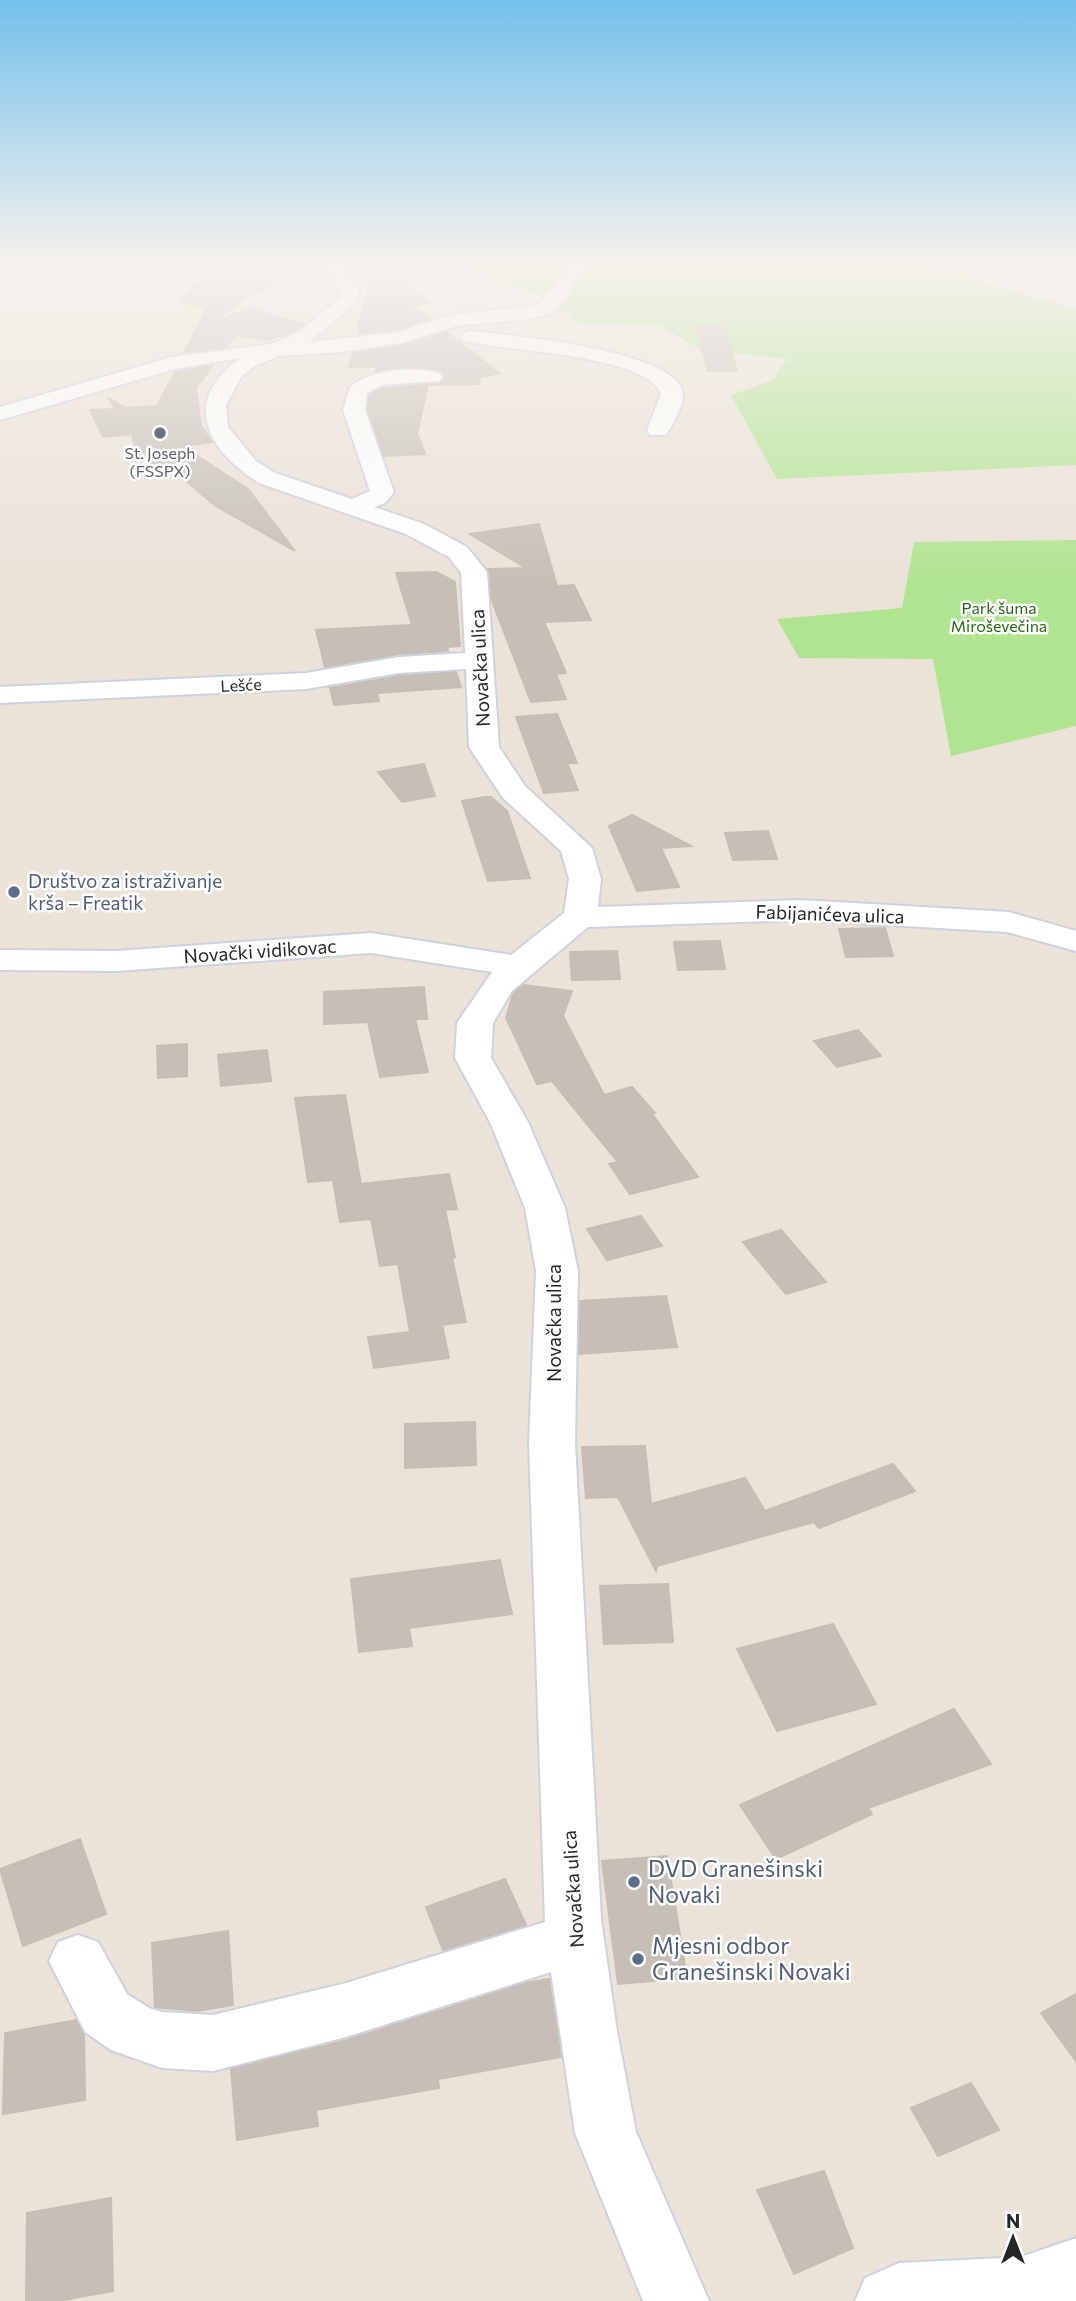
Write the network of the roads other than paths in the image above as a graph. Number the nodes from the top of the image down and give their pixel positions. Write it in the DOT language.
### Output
graph roads {
  1 [pos="150,369"];
  2 [pos="239,369"];
  3 [pos="638,369"];
  4 [pos="432,377"];
  5 [pos="0,414"];
  6 [pos="658,430"];
  7 [pos="350,508"];
  8 [pos="480,660"];
  9 [pos="0,695"];
  10 [pos="580,917"];
  11 [pos="1076,941"];
  12 [pos="0,960"];
  13 [pos="517,965"];
  14 [pos="576,1938"];
  15 [pos="78,1961"];
  16 [pos="1076,2270"];
  17 [pos="676,2301"];
  18 [pos="888,2301"];
  1 -- 5 [label="street"];
  2 -- 7 [label="street, Novačka ulica"];
  3 -- 6 [label="street"];
  4 -- 7 [label="street"];
  7 -- 8 [label="street, Novačka ulica"];
  8 -- 9 [label="street, Lešće"];
  8 -- 10 [label="street, Novačka ulica"];
  10 -- 11 [label="street, Fabijanićeva ulica"];
  10 -- 13 [label="street, Novačka ulica"];
  12 -- 13 [label="street, Novački vidikovac"];
  13 -- 14 [label="street, Novačka ulica"];
  14 -- 15 [label="street"];
  14 -- 17 [label="street, Novačka ulica"];
  16 -- 18 [label="street"];
}
